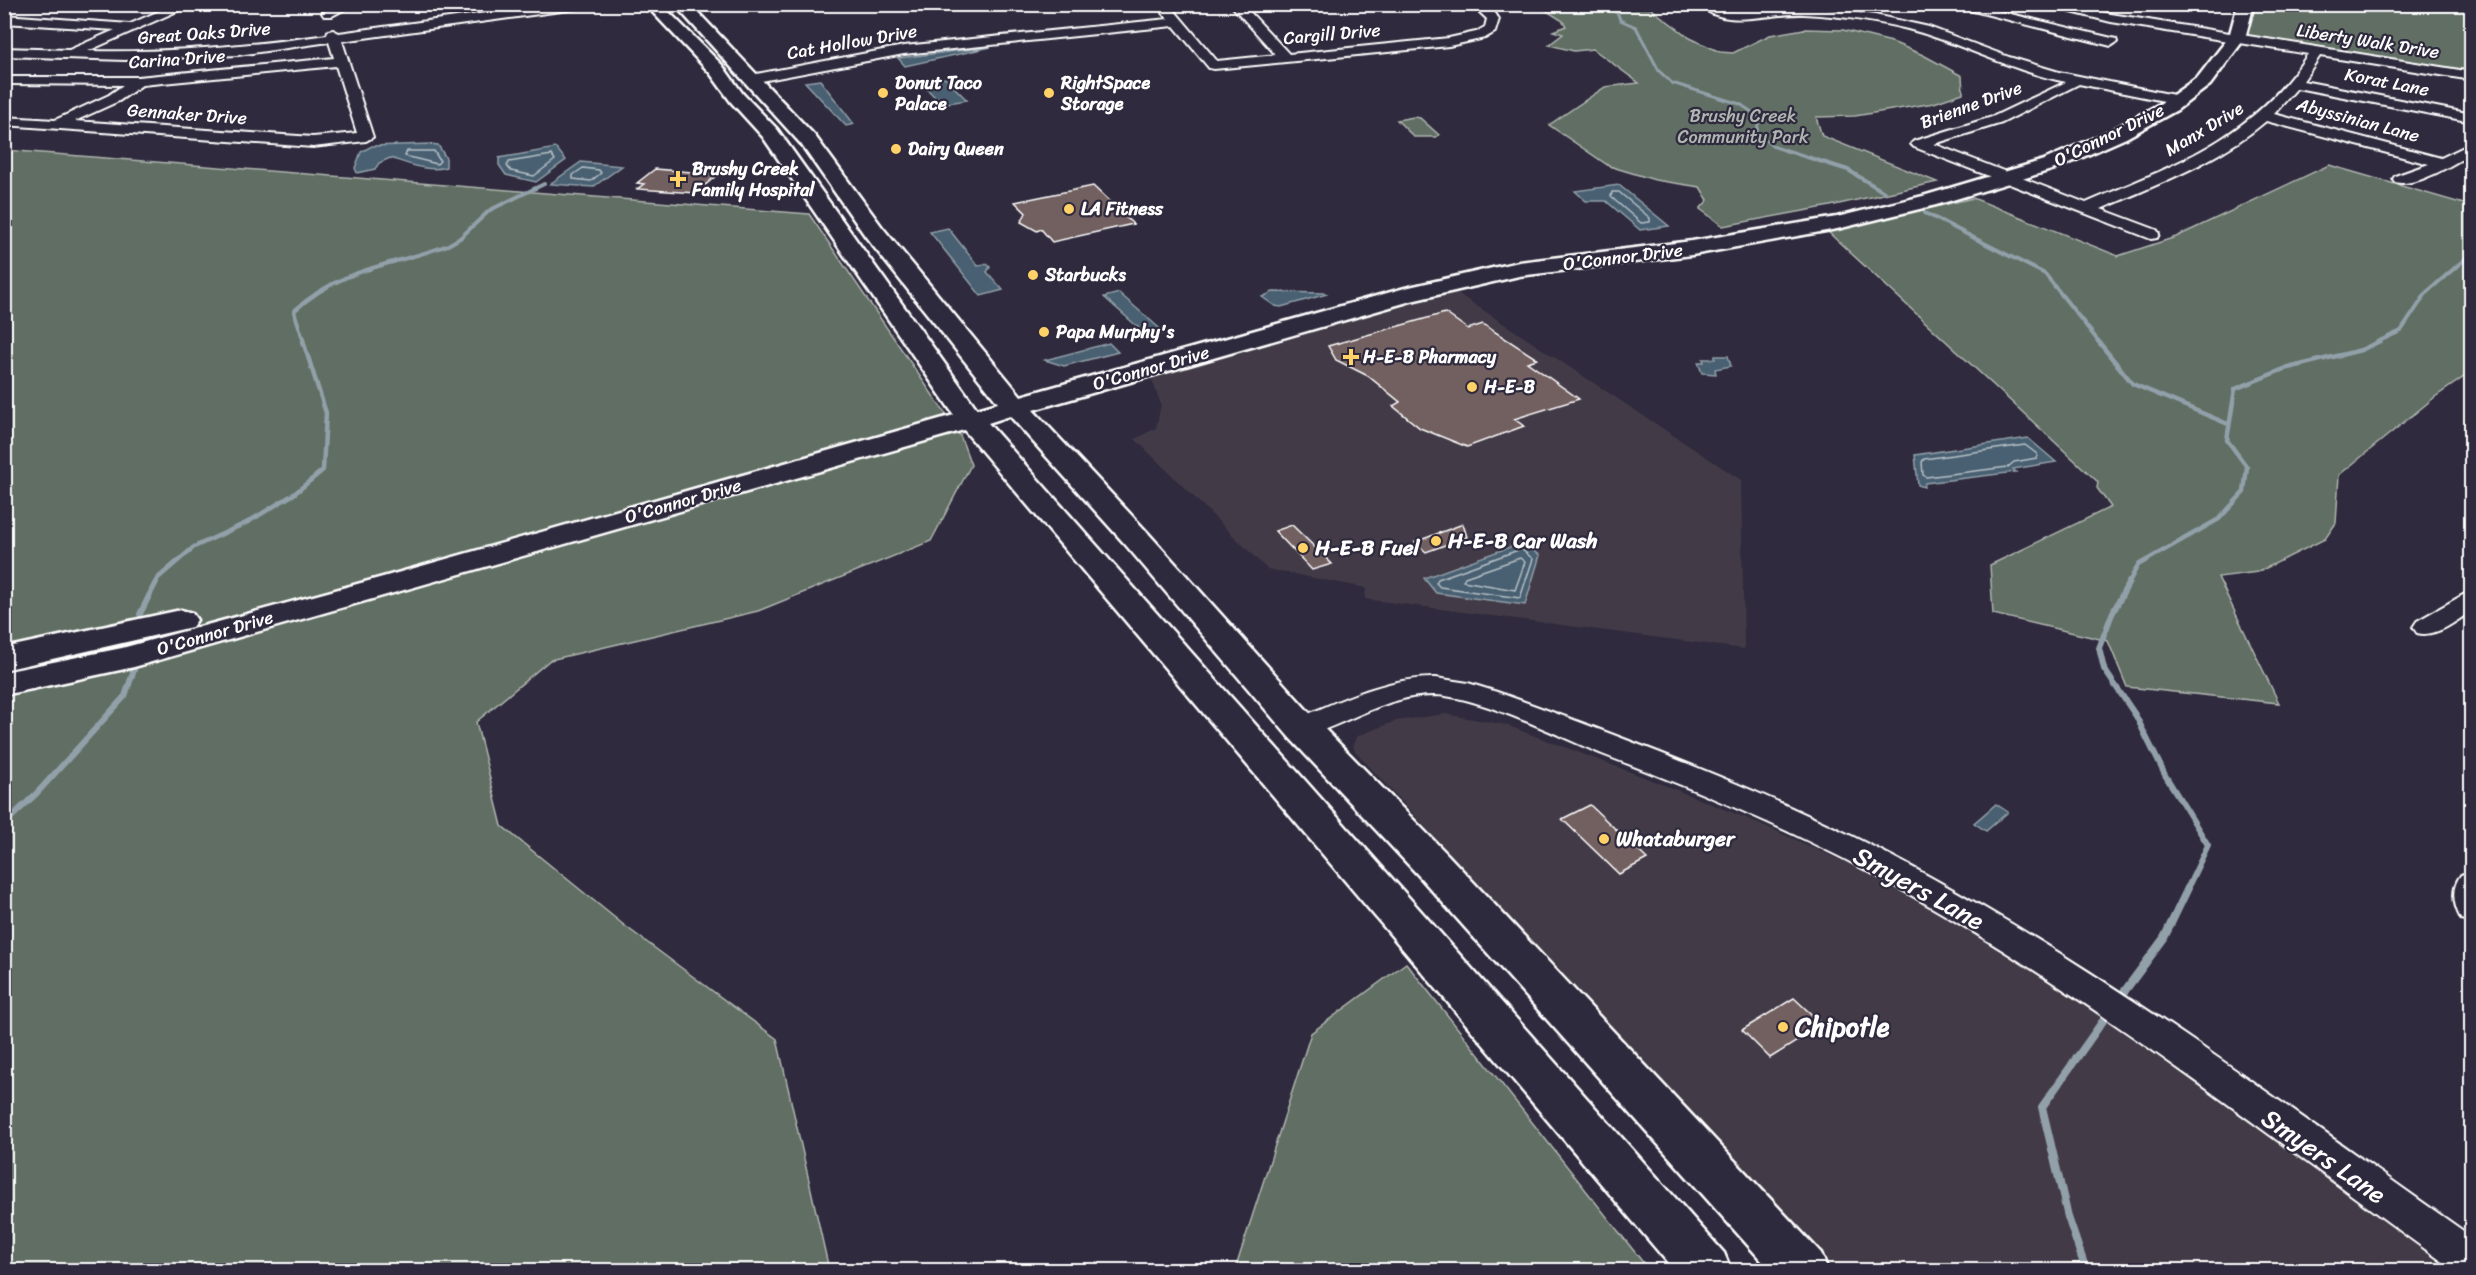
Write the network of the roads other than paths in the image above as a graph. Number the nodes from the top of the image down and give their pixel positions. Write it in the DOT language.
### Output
graph roads {
  1 [pos="16,4"];
  2 [pos="187,4"];
  3 [pos="339,4"];
  4 [pos="543,4"];
  5 [pos="583,4"];
  6 [pos="652,4"];
  7 [pos="681,4"];
  8 [pos="1162,4"];
  9 [pos="1273,4"];
  10 [pos="1477,4"];
  11 [pos="1704,4"];
  12 [pos="1952,4"];
  13 [pos="2045,4"];
  14 [pos="2246,4"];
  15 [pos="1238,6"];
  16 [pos="1810,8"];
  17 [pos="4,9"];
  18 [pos="1975,10"];
  19 [pos="502,13"];
  20 [pos="328,14"];
  21 [pos="4,19"];
  22 [pos="1176,22"];
  23 [pos="133,27"];
  24 [pos="2220,27"];
  25 [pos="1925,30"];
  26 [pos="335,36"];
  27 [pos="2237,38"];
  28 [pos="2111,42"];
  29 [pos="4,44"];
  30 [pos="81,49"];
  31 [pos="2317,50"];
  32 [pos="4,52"];
  33 [pos="66,56"];
  34 [pos="1284,56"];
  35 [pos="343,61"];
  36 [pos="2196,62"];
  37 [pos="2057,76"];
  38 [pos="2472,76"];
  39 [pos="2178,78"];
  40 [pos="751,79"];
  41 [pos="138,81"];
  42 [pos="8,83"];
  43 [pos="2072,84"];
  44 [pos="2296,84"];
  45 [pos="2163,100"];
  46 [pos="2264,116"];
  47 [pos="2472,118"];
  48 [pos="4,121"];
  49 [pos="57,124"];
  50 [pos="770,133"];
  51 [pos="2472,147"];
  52 [pos="818,154"];
  53 [pos="2443,163"];
  54 [pos="790,164"];
  55 [pos="830,173"];
  56 [pos="1999,175"];
  57 [pos="2401,179"];
  58 [pos="2086,209"];
  59 [pos="2151,234"];
  60 [pos="1276,324"];
  61 [pos="1010,400"];
  62 [pos="965,412"];
  63 [pos="2472,600"];
  64 [pos="2426,627"];
  65 [pos="4,659"];
  66 [pos="4,684"];
  67 [pos="1302,728"];
  68 [pos="2472,882"];
  69 [pos="2472,910"];
  70 [pos="2472,1260"];
  71 [pos="1706,1270"];
  72 [pos="1803,1270"];
  1 -- 17 [label="street"];
  2 -- 23 [label="street"];
  3 -- 20 [label="street"];
  4 -- 19 [label="street, Great Oaks Drive"];
  5 -- 19 [label="street, Great Oaks Drive"];
  6 -- 50 [label="main road"];
  7 -- 40 [label="main road"];
  8 -- 22 [label="street"];
  9 -- 15 [label="street"];
  10 -- 34 [label="street, Cargill Drive"];
  11 -- 16 [label="street"];
  12 -- 18 [label="street"];
  13 -- 24 [label="street, Liberty Walk Drive"];
  14 -- 27 [label="main road, O'Connor Drive"];
  15 -- 34 [label="street"];
  16 -- 25 [label="street"];
  18 -- 25 [label="street"];
  18 -- 28 [label="street"];
  19 -- 26 [label="street, Great Oaks Drive"];
  21 -- 23 [label="street"];
  22 -- 34 [label="street, Cargill Drive"];
  22 -- 40 [label="street, Cat Hollow Drive"];
  23 -- 30 [label="street"];
  24 -- 27 [label="street, Liberty Walk Drive"];
  24 -- 36 [label="main road"];
  25 -- 37 [label="street"];
  26 -- 30 [label="street, Great Oaks Drive"];
  26 -- 33 [label="street, Great Oaks Drive"];
  26 -- 35 [label="street"];
  27 -- 31 [label="street, Liberty Walk Drive"];
  27 -- 45 [label="main road, O'Connor Drive"];
  29 -- 30 [label="street, Great Oaks Drive"];
  30 -- 33 [label="street"];
  31 -- 38 [label="street, Liberty Walk Drive"];
  31 -- 44 [label="street, Manx Drive"];
  32 -- 33 [label="street, Great Oaks Drive"];
  33 -- 42 [label="street"];
  35 -- 41 [label="street, Carina Drive"];
  35 -- 49 [label="street, Gennaker Drive"];
  37 -- 43 [label="street"];
  37 -- 45 [label="street"];
  39 -- 45 [label="main road, O'Connor Drive"];
  40 -- 52 [label="main road"];
  41 -- 42 [label="street, Carina Drive"];
  41 -- 49 [label="street"];
  43 -- 45 [label="street"];
  43 -- 56 [label="street, Brienne Drive"];
  44 -- 46 [label="street, Manx Drive"];
  44 -- 47 [label="street, Korat Lane"];
  45 -- 56 [label="main road, O'Connor Drive"];
  46 -- 53 [label="street, Abyssinian Lane"];
  46 -- 58 [label="street, Manx Drive"];
  48 -- 49 [label="street, Gennaker Drive"];
  50 -- 52 [label="main road"];
  50 -- 54 [label="main road"];
  51 -- 53 [label="street"];
  52 -- 55 [label="main road"];
  53 -- 57 [label="street"];
  54 -- 55 [label="main road"];
  54 -- 62 [label="main road"];
  55 -- 61 [label="main road"];
  56 -- 58 [label="street"];
  56 -- 60 [label="main road, O'Connor Drive"];
  56 -- 60 [label="main road, O'Connor Drive"];
  58 -- 59 [label="street"];
  60 -- 61 [label="main road, O'Connor Drive"];
  60 -- 61 [label="main road, O'Connor Drive"];
  61 -- 62 [label="main road, O'Connor Drive"];
  61 -- 67 [label="main road"];
  62 -- 65 [label="main road, O'Connor Drive"];
  62 -- 66 [label="main road, O'Connor Drive"];
  62 -- 71 [label="main road"];
  63 -- 64 [label="street"];
  67 -- 70 [label="street, Smyers Lane"];
  67 -- 72 [label="main road"];
  68 -- 69 [label="street"];
}
